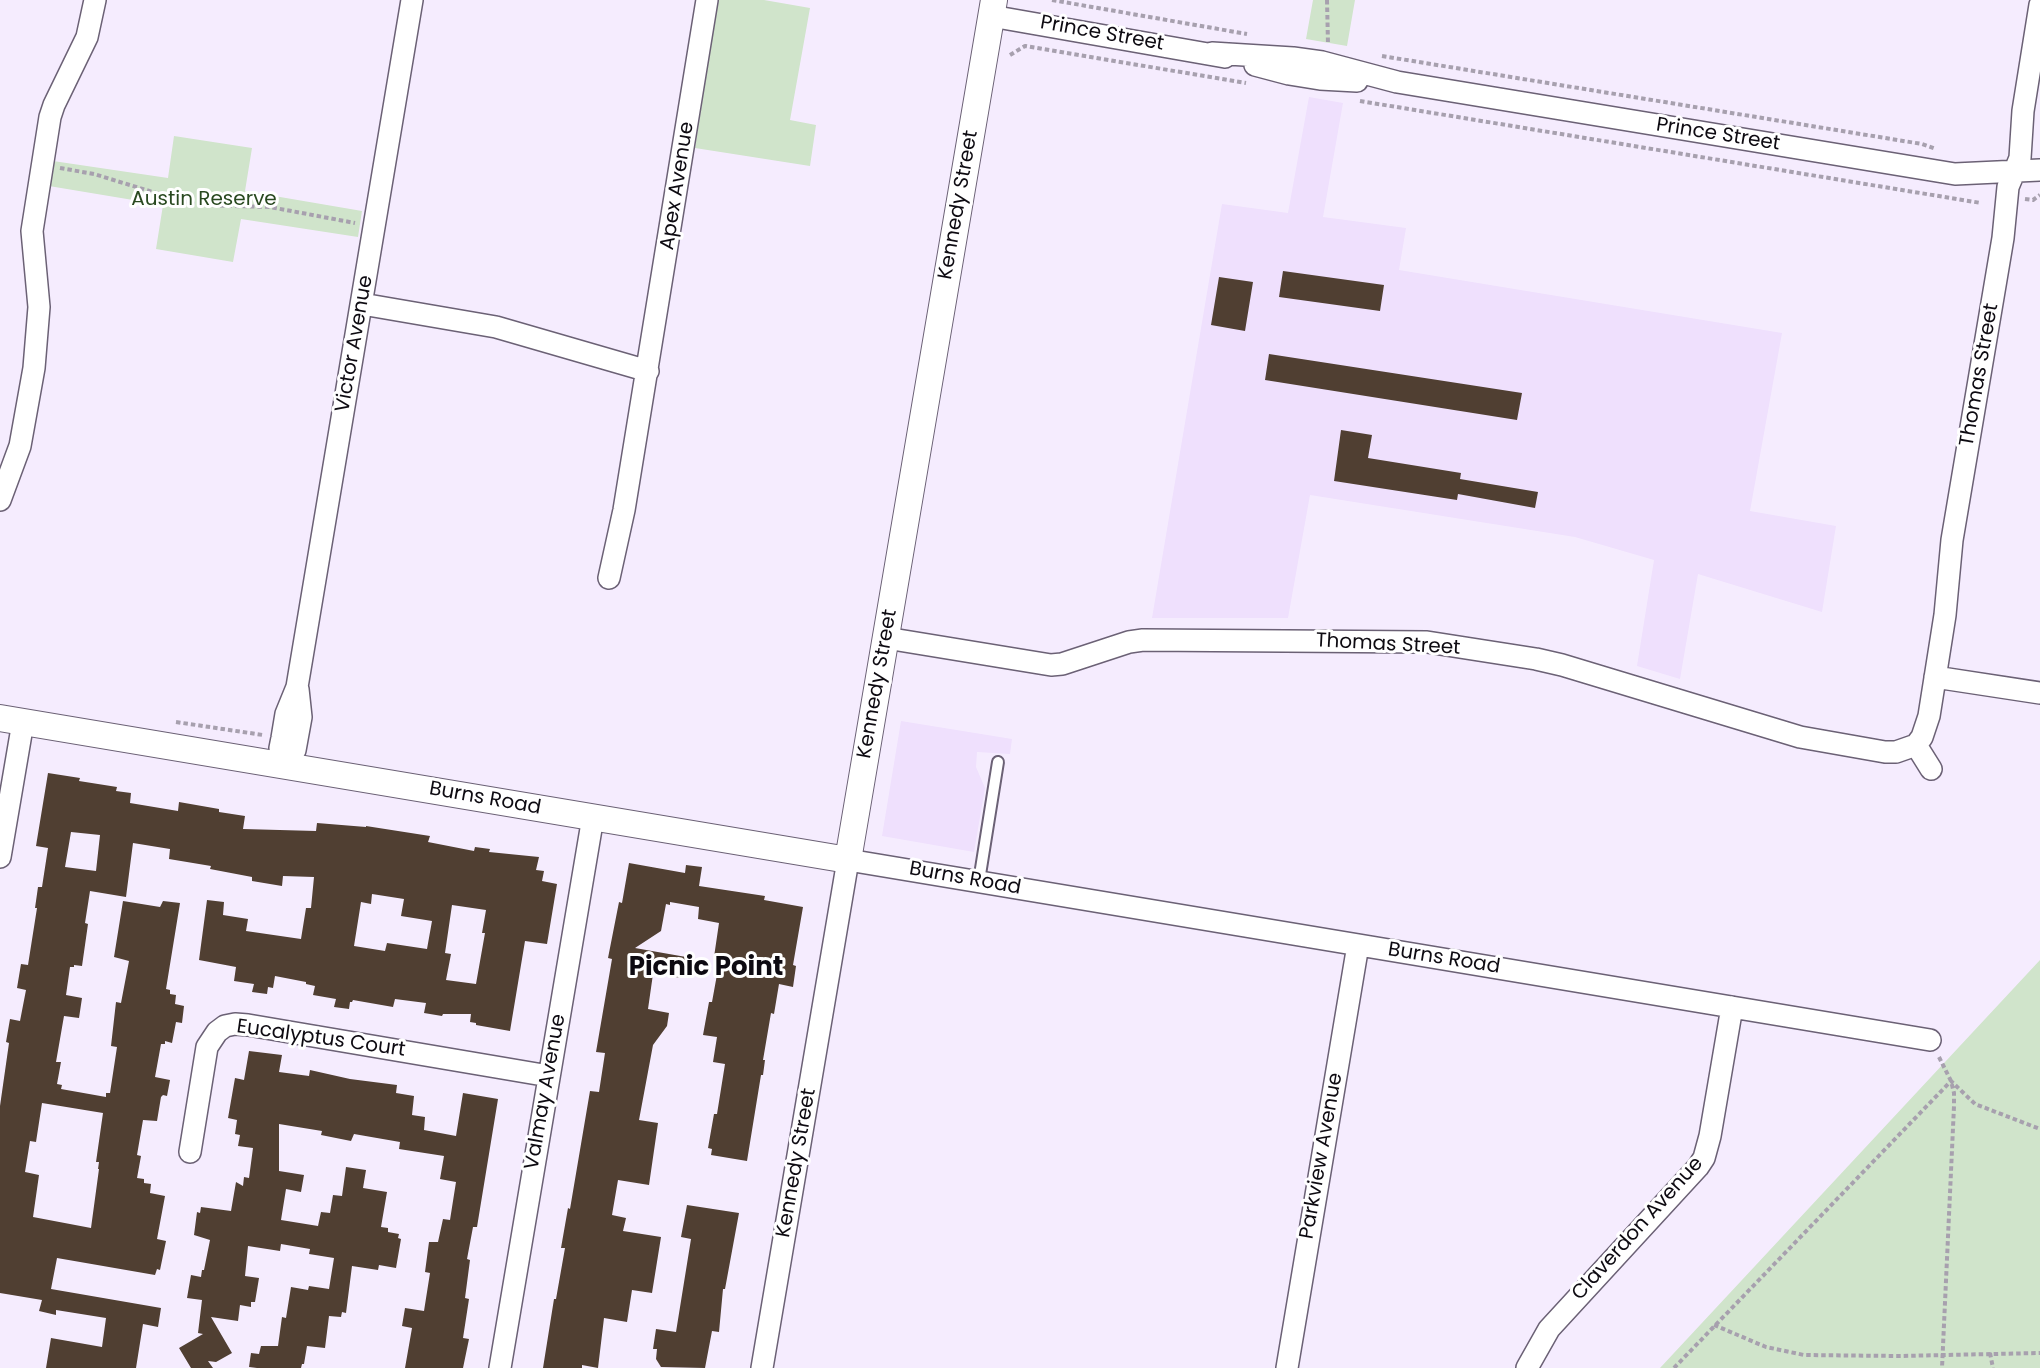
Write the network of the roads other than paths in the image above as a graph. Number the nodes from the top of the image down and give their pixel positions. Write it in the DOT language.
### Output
graph roads {
  1 [pos="95,0"];
  2 [pos="412,0"];
  3 [pos="707,0"];
  4 [pos="2040,4"];
  5 [pos="993,8"];
  6 [pos="2040,170"];
  7 [pos="2015,171"];
  8 [pos="362,304"];
  9 [pos="648,371"];
  10 [pos="0,500"];
  11 [pos="609,578"];
  12 [pos="886,638"];
  13 [pos="1935,677"];
  14 [pos="2040,693"];
  15 [pos="11,720"];
  16 [pos="1917,745"];
  17 [pos="998,762"];
  18 [pos="284,765"];
  19 [pos="1931,769"];
  20 [pos="592,817"];
  21 [pos="0,857"];
  22 [pos="848,860"];
  23 [pos="979,881"];
  24 [pos="1358,945"];
  25 [pos="1732,1007"];
  26 [pos="1930,1040"];
  27 [pos="549,1076"];
  28 [pos="190,1152"];
  29 [pos="500,1368"];
  30 [pos="762,1368"];
  31 [pos="1287,1368"];
  32 [pos="1527,1368"];
  1 -- 10 [label="street"];
  2 -- 8 [label="street, Victor Avenue"];
  3 -- 9 [label="street, Apex Avenue"];
  4 -- 7 [label="street, Thomas Street"];
  5 -- 7 [label="street, Prince Street"];
  5 -- 12 [label="street, Kennedy Street"];
  6 -- 7 [label="street, Prince Street"];
  7 -- 13 [label="street, Thomas Street"];
  8 -- 9 [label="street"];
  8 -- 18 [label="street, Victor Avenue"];
  9 -- 11 [label="street, Apex Avenue"];
  12 -- 16 [label="street, Thomas Street"];
  12 -- 22 [label="street, Kennedy Street"];
  13 -- 14 [label="street"];
  13 -- 16 [label="street, Thomas Street"];
  15 -- 18 [label="street, Burns Road"];
  15 -- 21 [label="street"];
  16 -- 19 [label="street"];
  17 -- 23 [label="lane"];
  18 -- 20 [label="street, Burns Road"];
  20 -- 22 [label="street, Burns Road"];
  20 -- 27 [label="street, Valmay Avenue"];
  22 -- 23 [label="street, Burns Road"];
  22 -- 30 [label="street, Kennedy Street"];
  23 -- 24 [label="street, Burns Road"];
  24 -- 25 [label="street, Burns Road"];
  24 -- 31 [label="street, Parkview Avenue"];
  25 -- 26 [label="street, Burns Road"];
  25 -- 32 [label="street, Claverdon Avenue"];
  27 -- 28 [label="street, Eucalyptus Court"];
  27 -- 29 [label="street, Valmay Avenue"];
}
